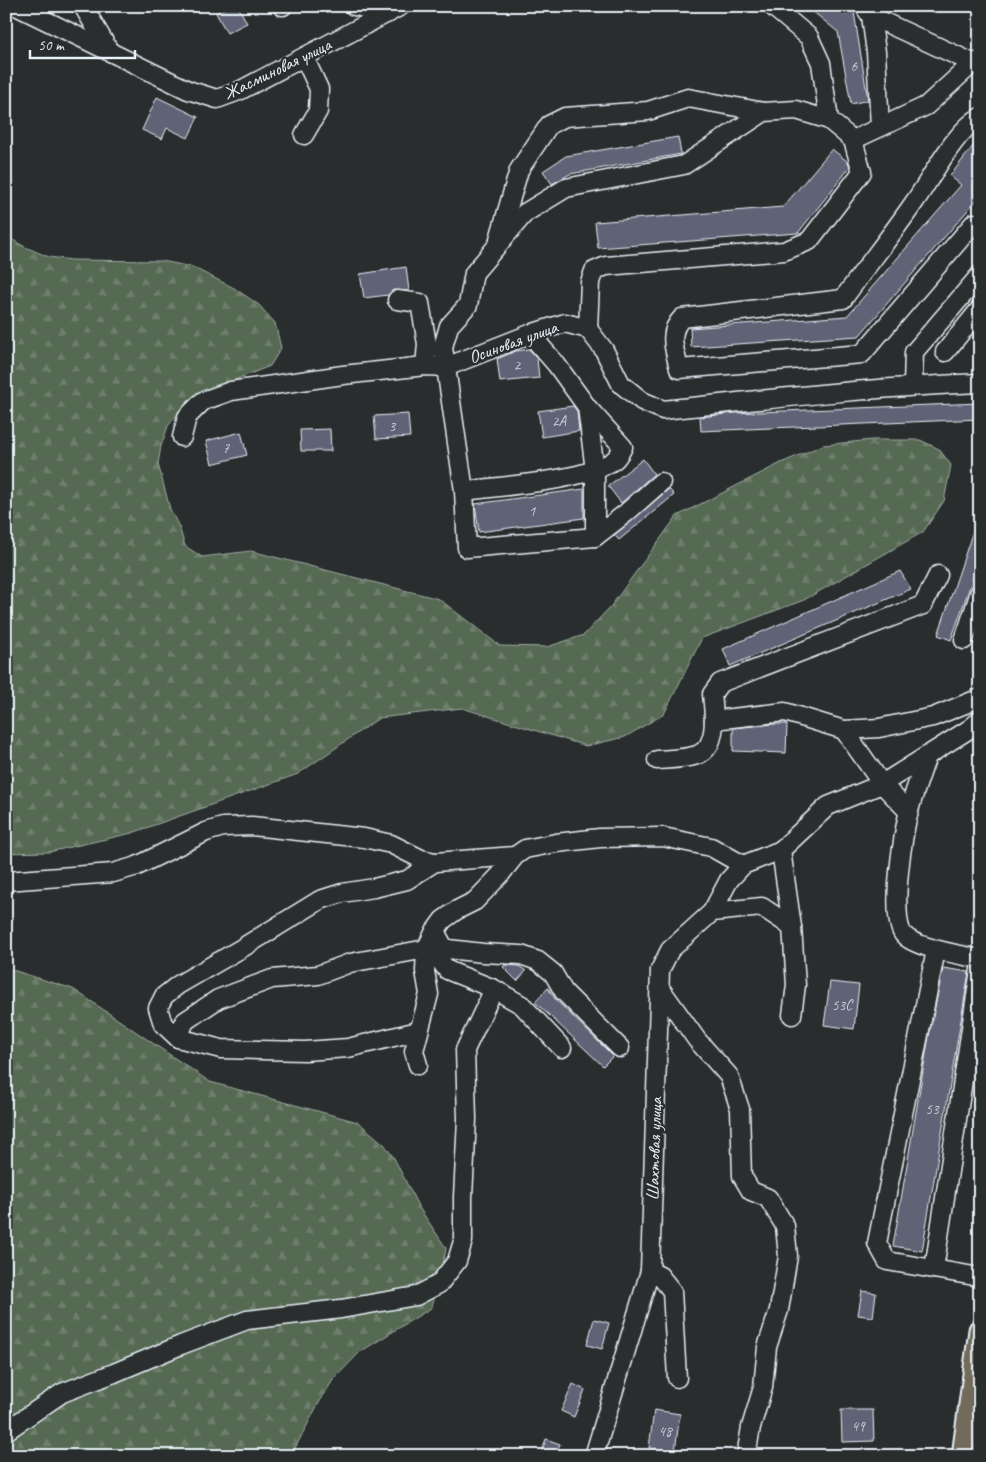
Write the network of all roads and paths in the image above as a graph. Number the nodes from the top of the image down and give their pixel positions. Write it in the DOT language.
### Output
graph roads {
  1 [pos="16,6"];
  2 [pos="83,6"];
  3 [pos="354,6"];
  4 [pos="772,6"];
  5 [pos="395,10"];
  6 [pos="868,11"];
  7 [pos="110,52"];
  8 [pos="304,57"];
  9 [pos="976,62"];
  10 [pos="764,112"];
  11 [pos="980,116"];
  12 [pos="829,120"];
  13 [pos="880,127"];
  14 [pos="304,136"];
  15 [pos="853,140"];
  16 [pos="980,229"];
  17 [pos="497,245"];
  18 [pos="980,275"];
  19 [pos="397,300"];
  20 [pos="980,309"];
  21 [pos="588,329"];
  22 [pos="530,334"];
  23 [pos="945,352"];
  24 [pos="425,366"];
  25 [pos="446,367"];
  26 [pos="980,383"];
  27 [pos="914,386"];
  28 [pos="587,407"];
  29 [pos="182,438"];
  30 [pos="595,470"];
  31 [pos="661,482"];
  32 [pos="464,491"];
  33 [pos="595,536"];
  34 [pos="938,575"];
  35 [pos="980,592"];
  36 [pos="964,640"];
  37 [pos="980,698"];
  38 [pos="714,720"];
  39 [pos="980,720"];
  40 [pos="844,730"];
  41 [pos="927,756"];
  42 [pos="657,760"];
  43 [pos="882,784"];
  44 [pos="909,812"];
  45 [pos="782,850"];
  46 [pos="515,856"];
  47 [pos="435,862"];
  48 [pos="742,866"];
  49 [pos="6,881"];
  50 [pos="712,912"];
  51 [pos="792,928"];
  52 [pos="435,931"];
  53 [pos="426,949"];
  54 [pos="936,950"];
  55 [pos="980,959"];
  56 [pos="980,970"];
  57 [pos="660,988"];
  58 [pos="494,989"];
  59 [pos="792,1015"];
  60 [pos="418,1031"];
  61 [pos="178,1038"];
  62 [pos="562,1048"];
  63 [pos="620,1048"];
  64 [pos="418,1065"];
  65 [pos="934,1269"];
  66 [pos="650,1271"];
  67 [pos="980,1277"];
  68 [pos="980,1330"];
  69 [pos="677,1378"];
  70 [pos="6,1430"];
  71 [pos="594,1456"];
  72 [pos="746,1456"];
  73 [pos="963,1456"];
  1 -- 7 [label="street, Жасминовая улица"];
  2 -- 7 [label="street"];
  3 -- 5 [label="street"];
  4 -- 12 [label="street"];
  5 -- 8 [label="street, Жасминовая улица"];
  6 -- 9 [label="street"];
  6 -- 13 [label="street"];
  7 -- 8 [label="street, Жасминовая улица"];
  8 -- 14 [label="street"];
  9 -- 13 [label="street"];
  10 -- 12 [label="street"];
  10 -- 17 [label="street"];
  10 -- 17 [label="street"];
  11 -- 16 [label="street"];
  12 -- 15 [label="street"];
  13 -- 15 [label="street"];
  15 -- 21 [label="street"];
  17 -- 25 [label="street"];
  18 -- 27 [label="street"];
  19 -- 24 [label="street"];
  20 -- 23 [label="street"];
  21 -- 22 [label="street, Осиновая улица"];
  21 -- 27 [label="street"];
  22 -- 25 [label="street, Осиновая улица"];
  22 -- 28 [label="street"];
  24 -- 25 [label="street, Осиновая улица"];
  24 -- 29 [label="street, Осиновая улица"];
  25 -- 32 [label="street"];
  26 -- 27 [label="street"];
  28 -- 30 [label="street"];
  28 -- 30 [label="street"];
  30 -- 32 [label="street"];
  30 -- 33 [label="street"];
  31 -- 33 [label="street"];
  32 -- 33 [label="street"];
  34 -- 38 [label="street"];
  35 -- 36 [label="street"];
  37 -- 40 [label="street"];
  38 -- 40 [label="street"];
  38 -- 42 [label="street"];
  39 -- 41 [label="street"];
  40 -- 43 [label="street"];
  41 -- 43 [label="street"];
  41 -- 44 [label="street"];
  43 -- 44 [label="street"];
  43 -- 45 [label="street"];
  44 -- 54 [label="street"];
  45 -- 48 [label="street"];
  45 -- 51 [label="street"];
  46 -- 47 [label="street"];
  46 -- 48 [label="street"];
  46 -- 52 [label="street"];
  47 -- 49 [label="street"];
  47 -- 61 [label="street"];
  48 -- 50 [label="street, Шахтовая улица"];
  50 -- 51 [label="street"];
  50 -- 57 [label="street, Шахтовая улица"];
  51 -- 59 [label="street"];
  52 -- 53 [label="street"];
  52 -- 58 [label="street"];
  52 -- 63 [label="street"];
  53 -- 60 [label="street"];
  53 -- 61 [label="street"];
  54 -- 55 [label="street"];
  54 -- 65 [label="street"];
  56 -- 65 [label="street"];
  57 -- 66 [label="street, Шахтовая улица"];
  57 -- 72 [label="street"];
  58 -- 62 [label="street"];
  58 -- 70 [label="street"];
  60 -- 61 [label="street"];
  60 -- 64 [label="street"];
  65 -- 67 [label="street"];
  66 -- 69 [label="street"];
  66 -- 71 [label="street, Шахтовая улица"];
  68 -- 73 [label="main road"];
}
